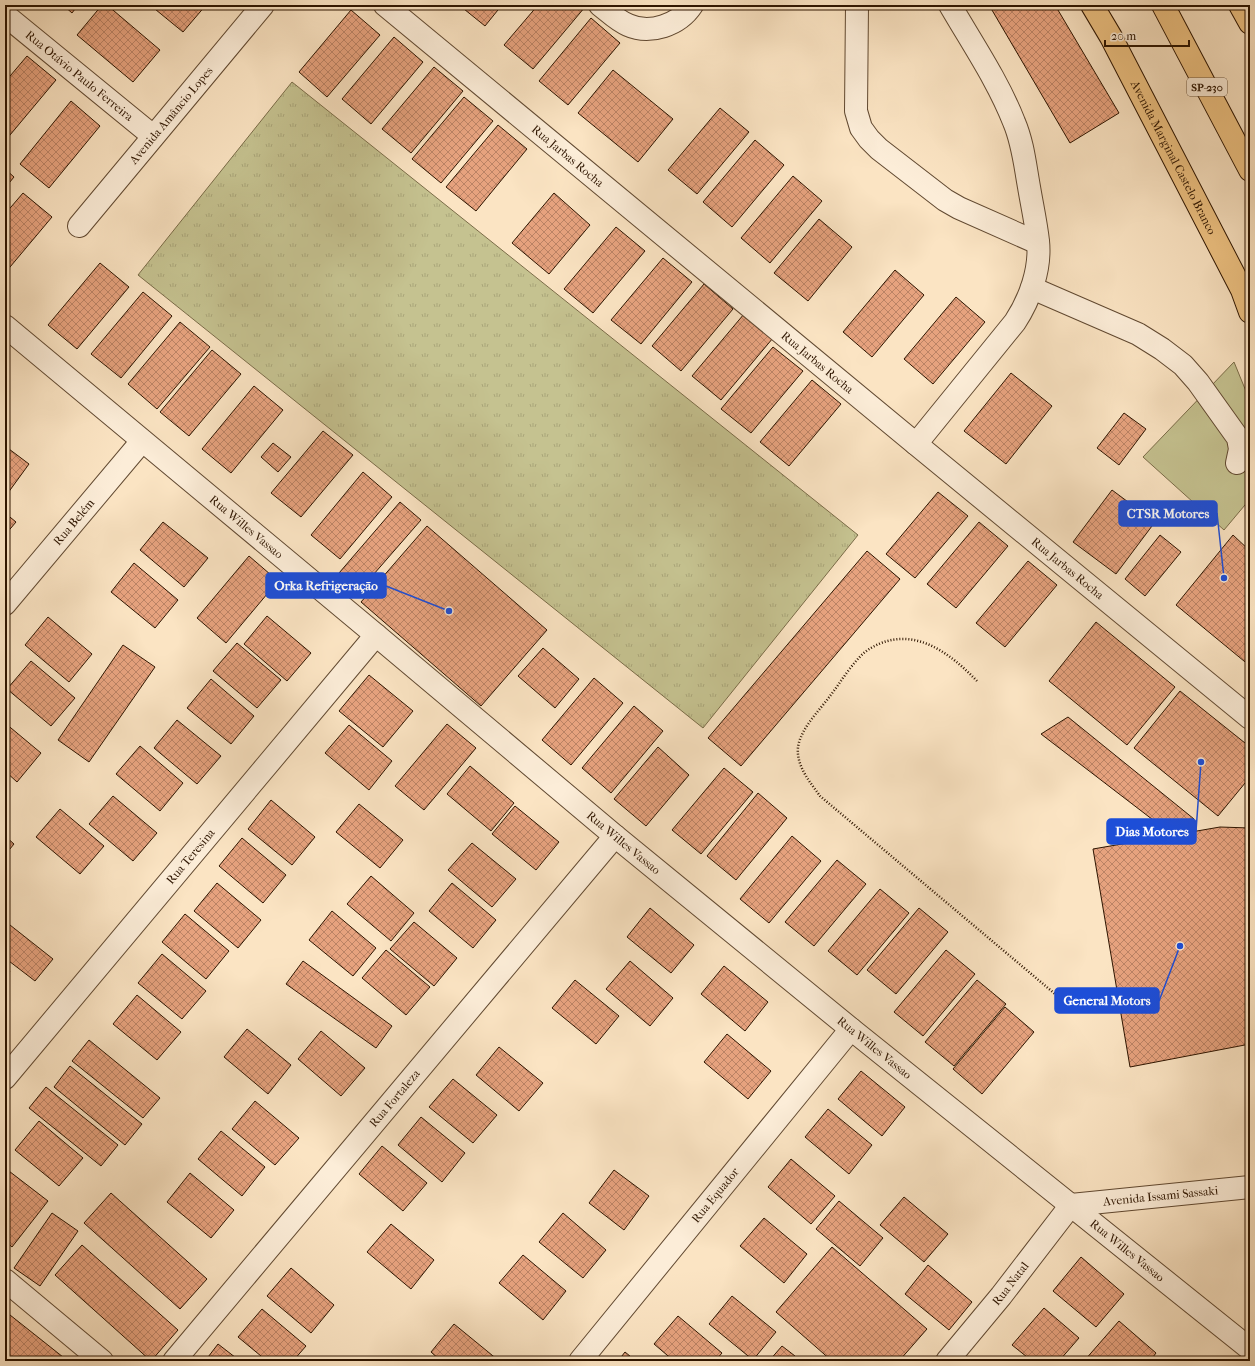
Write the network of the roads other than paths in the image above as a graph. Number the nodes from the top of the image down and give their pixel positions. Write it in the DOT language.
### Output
graph roads {
  1 [pos="263,5"];
  2 [pos="385,5"];
  3 [pos="600,5"];
  4 [pos="692,5"];
  5 [pos="857,5"];
  6 [pos="950,5"];
  7 [pos="1092,5"];
  8 [pos="1163,5"];
  9 [pos="1240,5"];
  10 [pos="617,13"];
  11 [pos="5,14"];
  12 [pos="1250,23"];
  13 [pos="153,136"];
  14 [pos="1250,170"];
  15 [pos="79,226"];
  16 [pos="1038,243"];
  17 [pos="1032,288"];
  18 [pos="1250,312"];
  19 [pos="5,326"];
  20 [pos="142,441"];
  21 [pos="916,444"];
  22 [pos="1237,463"];
  23 [pos="5,604"];
  24 [pos="376,634"];
  25 [pos="1250,718"];
  26 [pos="615,836"];
  27 [pos="851,1029"];
  28 [pos="5,1078"];
  29 [pos="1250,1187"];
  30 [pos="1071,1204"];
  31 [pos="5,1280"];
  32 [pos="1250,1349"];
  33 [pos="102,1361"];
  34 [pos="174,1361"];
  35 [pos="580,1361"];
  36 [pos="948,1361"];
  1 -- 13 [label="street, Avenida Amâncio Lopes"];
  2 -- 21 [label="street, Rua Jarbas Rocha"];
  3 -- 10 [label="street"];
  4 -- 10 [label="street"];
  5 -- 16 [label="street"];
  6 -- 16 [label="street"];
  7 -- 18 [label="main road, Avenida Marginal Castelo Branco"];
  8 -- 14 [label="main road, SP-230"];
  9 -- 12 [label="main road"];
  11 -- 13 [label="street, Rua Otávio Paulo Ferreira"];
  13 -- 15 [label="street, Avenida Amâncio Lopes"];
  16 -- 17 [label="street"];
  17 -- 21 [label="street"];
  17 -- 22 [label="street"];
  19 -- 20 [label="street, Rua Willes Vassao"];
  20 -- 23 [label="street, Rua Belém"];
  20 -- 24 [label="street, Rua Willes Vassao"];
  21 -- 25 [label="street, Rua Jarbas Rocha"];
  24 -- 26 [label="street, Rua Willes Vassao"];
  24 -- 28 [label="street, Rua Teresina"];
  26 -- 27 [label="street, Rua Willes Vassao"];
  26 -- 34 [label="street, Rua Fortaleza"];
  27 -- 30 [label="street, Rua Willes Vassao"];
  27 -- 35 [label="street, Rua Equador"];
  29 -- 30 [label="street, Avenida Issami Sassaki"];
  30 -- 32 [label="street, Rua Willes Vassao"];
  30 -- 36 [label="street, Rua Natal"];
  31 -- 33 [label="street"];
}
